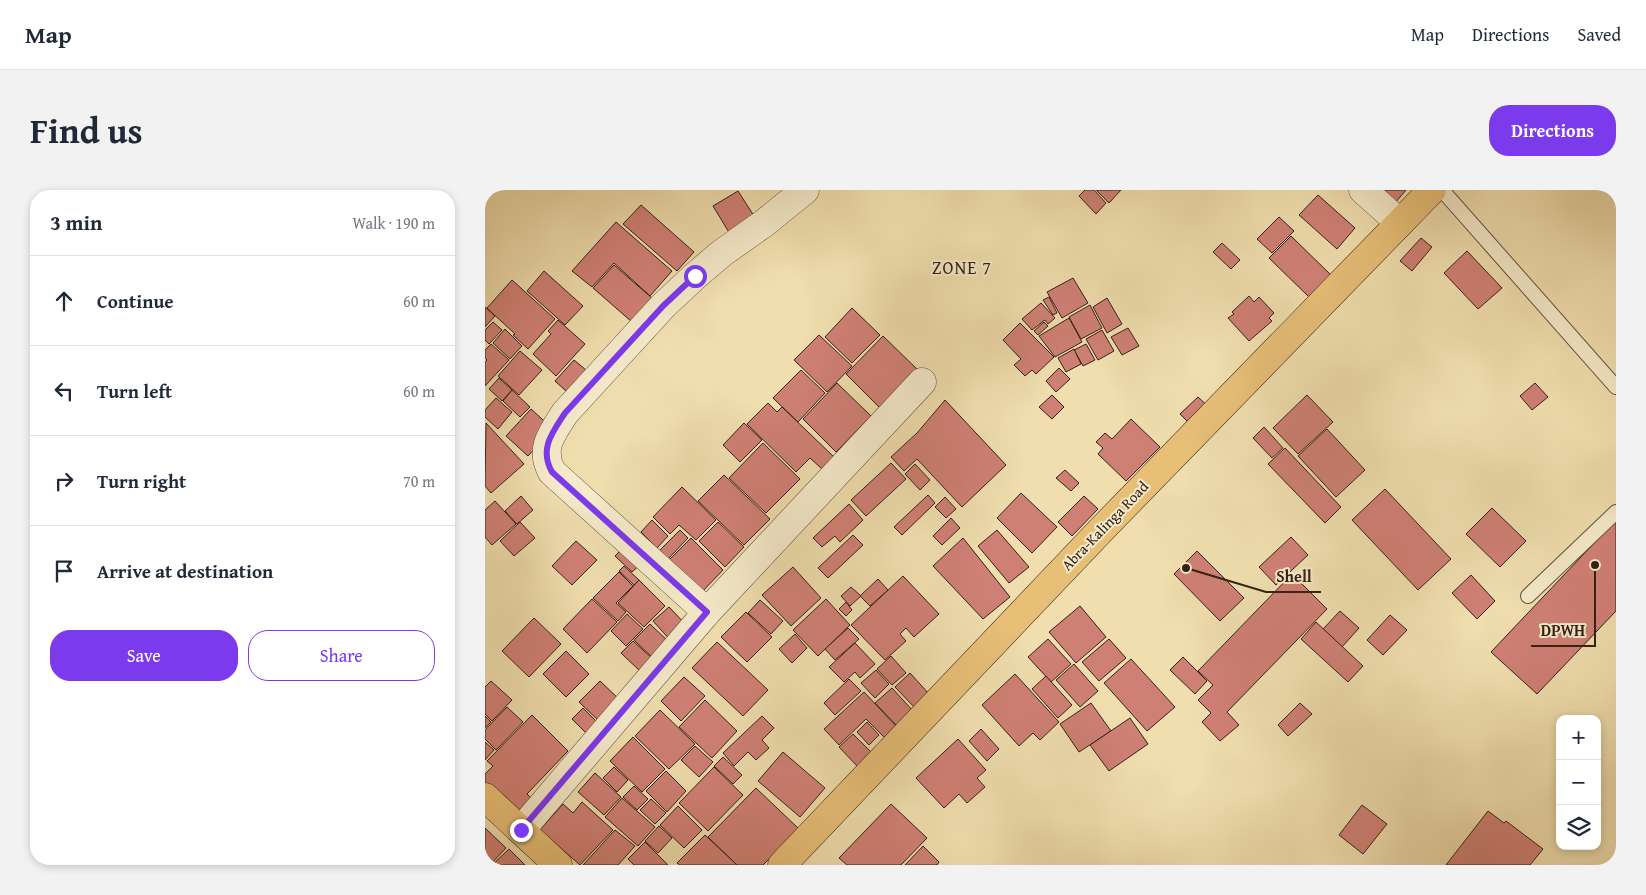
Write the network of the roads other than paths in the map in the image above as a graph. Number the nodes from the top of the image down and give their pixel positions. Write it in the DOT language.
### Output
graph roads {
  1 [pos="805,190"];
  2 [pos="1363,190"];
  3 [pos="1432,190"];
  4 [pos="1442,190"];
  5 [pos="1401,223"];
  6 [pos="922,382"];
  7 [pos="1616,387"];
  8 [pos="1616,512"];
  9 [pos="1528,596"];
  10 [pos="707,612"];
  11 [pos="485,797"];
  12 [pos="521,830"];
  13 [pos="558,865"];
  14 [pos="782,865"];
  1 -- 10 [label="street"];
  2 -- 5 [label="street"];
  3 -- 5 [label="main road, Abra-Kalinga Road"];
  4 -- 7 [label="lane"];
  5 -- 14 [label="main road, Abra-Kalinga Road"];
  6 -- 10 [label="street"];
  8 -- 9 [label="lane"];
  10 -- 12 [label="street"];
  11 -- 12 [label="main road"];
  12 -- 13 [label="main road"];
}
